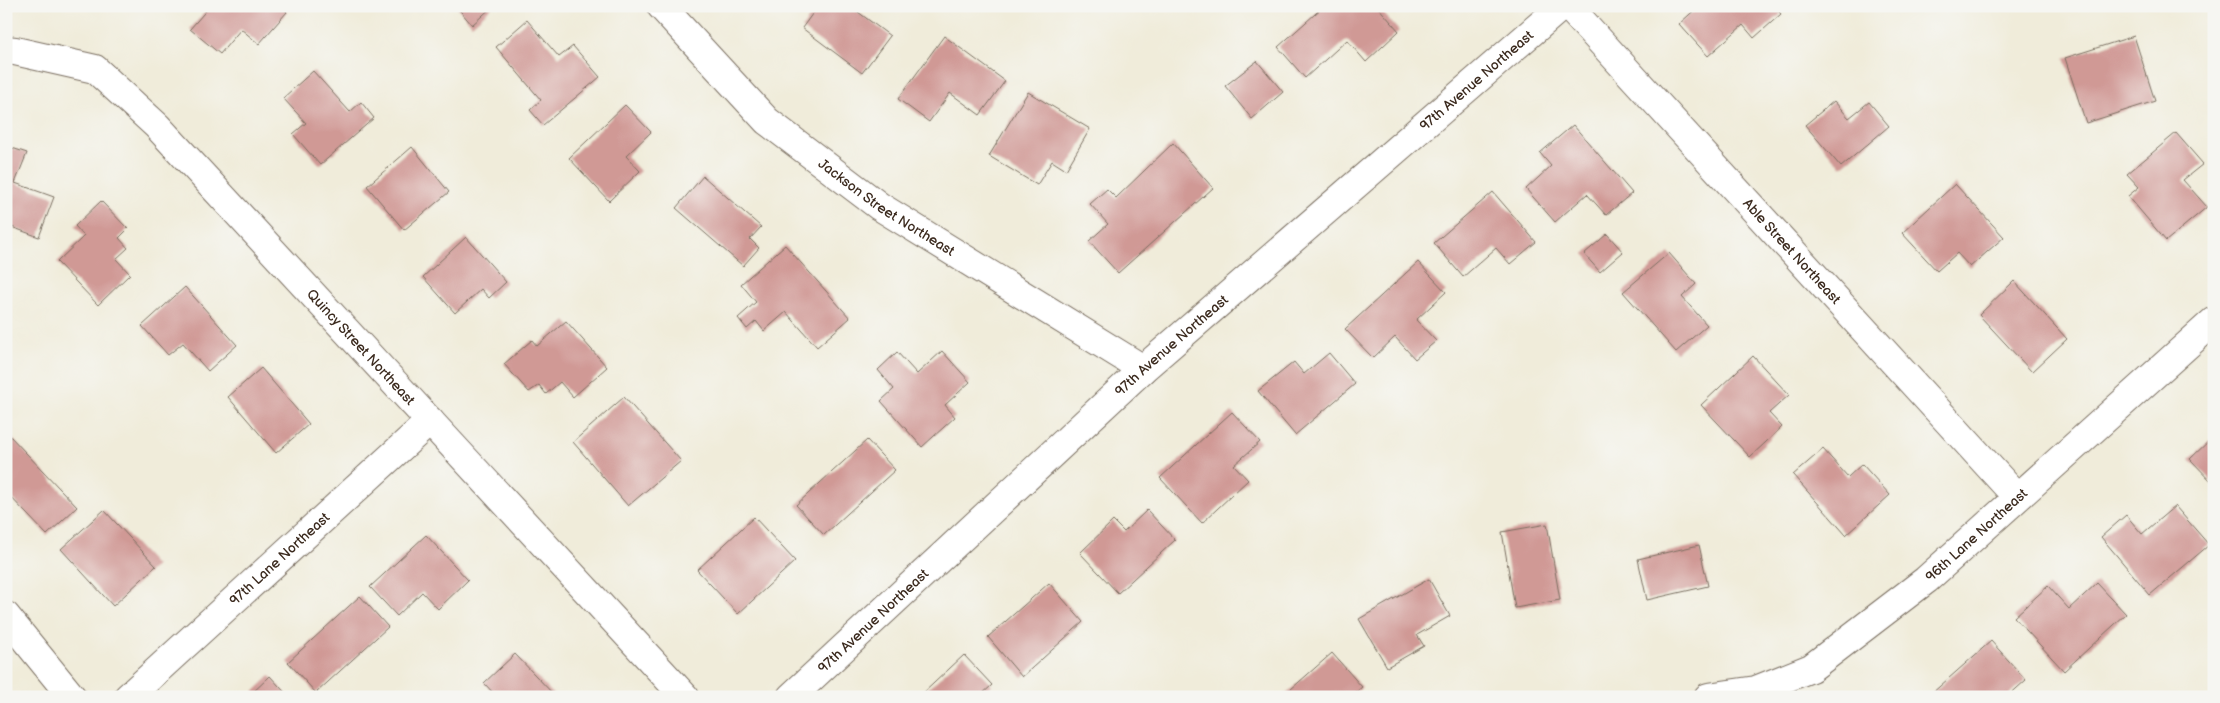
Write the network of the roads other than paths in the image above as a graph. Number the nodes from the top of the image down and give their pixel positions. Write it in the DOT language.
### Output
graph roads {
  1 [pos="661,6"];
  2 [pos="1562,6"];
  3 [pos="1568,6"];
  4 [pos="6,50"];
  5 [pos="2214,321"];
  6 [pos="1142,369"];
  7 [pos="430,421"];
  8 [pos="2018,497"];
  9 [pos="6,616"];
  10 [pos="72,697"];
  11 [pos="128,697"];
  12 [pos="686,697"];
  13 [pos="792,697"];
  14 [pos="1708,697"];
  1 -- 6 [label="street, Jackson Street Northeast"];
  2 -- 6 [label="street, 97th Avenue Northeast"];
  3 -- 8 [label="street, Able Street Northeast"];
  4 -- 7 [label="street, Quincy Street Northeast"];
  5 -- 8 [label="street, 96th Lane Northeast"];
  6 -- 13 [label="street, 97th Avenue Northeast"];
  7 -- 11 [label="street, 97th Lane Northeast"];
  7 -- 12 [label="street, Quincy Street Northeast"];
  8 -- 14 [label="street, 96th Lane Northeast"];
  9 -- 10 [label="street"];
}
